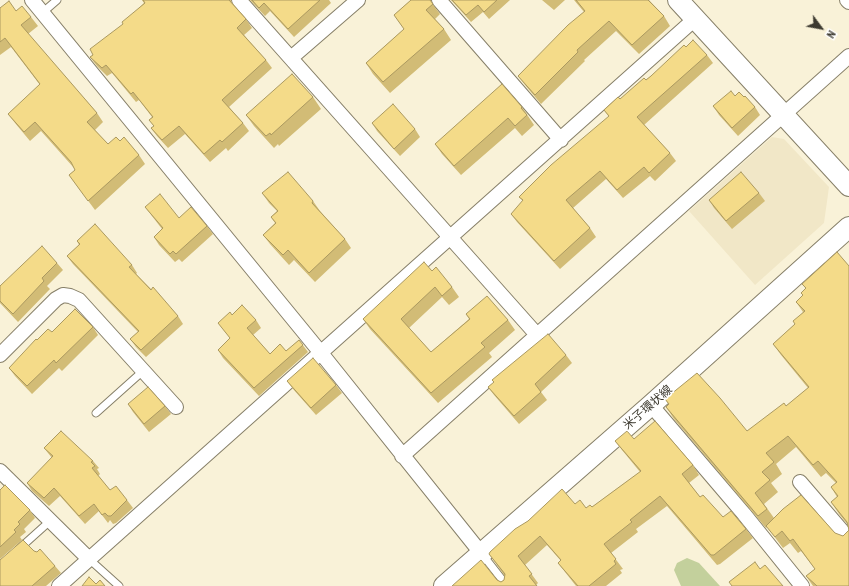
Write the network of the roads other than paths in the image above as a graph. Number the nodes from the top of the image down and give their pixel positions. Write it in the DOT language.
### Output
graph roads {
  1 [pos="32,0"];
  2 [pos="57,0"];
  3 [pos="239,0"];
  4 [pos="358,0"];
  5 [pos="439,0"];
  6 [pos="678,0"];
  7 [pos="42,12"];
  8 [pos="696,18"];
  9 [pos="849,56"];
  10 [pos="291,58"];
  11 [pos="784,115"];
  12 [pos="561,140"];
  13 [pos="849,186"];
  14 [pos="849,227"];
  15 [pos="450,238"];
  16 [pos="538,336"];
  17 [pos="321,353"];
  18 [pos="0,354"];
  19 [pos="143,371"];
  20 [pos="651,405"];
  21 [pos="176,407"];
  22 [pos="96,412"];
  23 [pos="402,456"];
  24 [pos="0,471"];
  25 [pos="800,482"];
  26 [pos="50,521"];
  27 [pos="849,539"];
  28 [pos="17,551"];
  29 [pos="481,553"];
  30 [pos="89,559"];
  31 [pos="59,586"];
  32 [pos="119,586"];
  33 [pos="444,586"];
  34 [pos="507,586"];
  35 [pos="802,586"];
  1 -- 7 [label="street"];
  2 -- 7 [label="lane"];
  3 -- 10 [label="street"];
  4 -- 10 [label="street"];
  5 -- 12 [label="street"];
  6 -- 8 [label="main road"];
  7 -- 17 [label="street"];
  8 -- 11 [label="main road"];
  8 -- 12 [label="street"];
  9 -- 11 [label="street"];
  10 -- 15 [label="street"];
  11 -- 13 [label="main road"];
  11 -- 16 [label="street"];
  12 -- 15 [label="street"];
  14 -- 20 [label="main road, 米子環状線"];
  15 -- 16 [label="street"];
  15 -- 17 [label="street"];
  16 -- 23 [label="street"];
  17 -- 23 [label="street"];
  17 -- 30 [label="street"];
  18 -- 19 [label="street"];
  19 -- 21 [label="street"];
  19 -- 22 [label="lane"];
  20 -- 29 [label="main road, 米子環状線"];
  20 -- 35 [label="street"];
  23 -- 29 [label="street"];
  24 -- 26 [label="street"];
  25 -- 27 [label="street"];
  26 -- 28 [label="lane"];
  26 -- 30 [label="street"];
  29 -- 33 [label="main road, 米子環状線"];
  29 -- 34 [label="lane"];
  30 -- 31 [label="street"];
  30 -- 32 [label="lane"];
}
